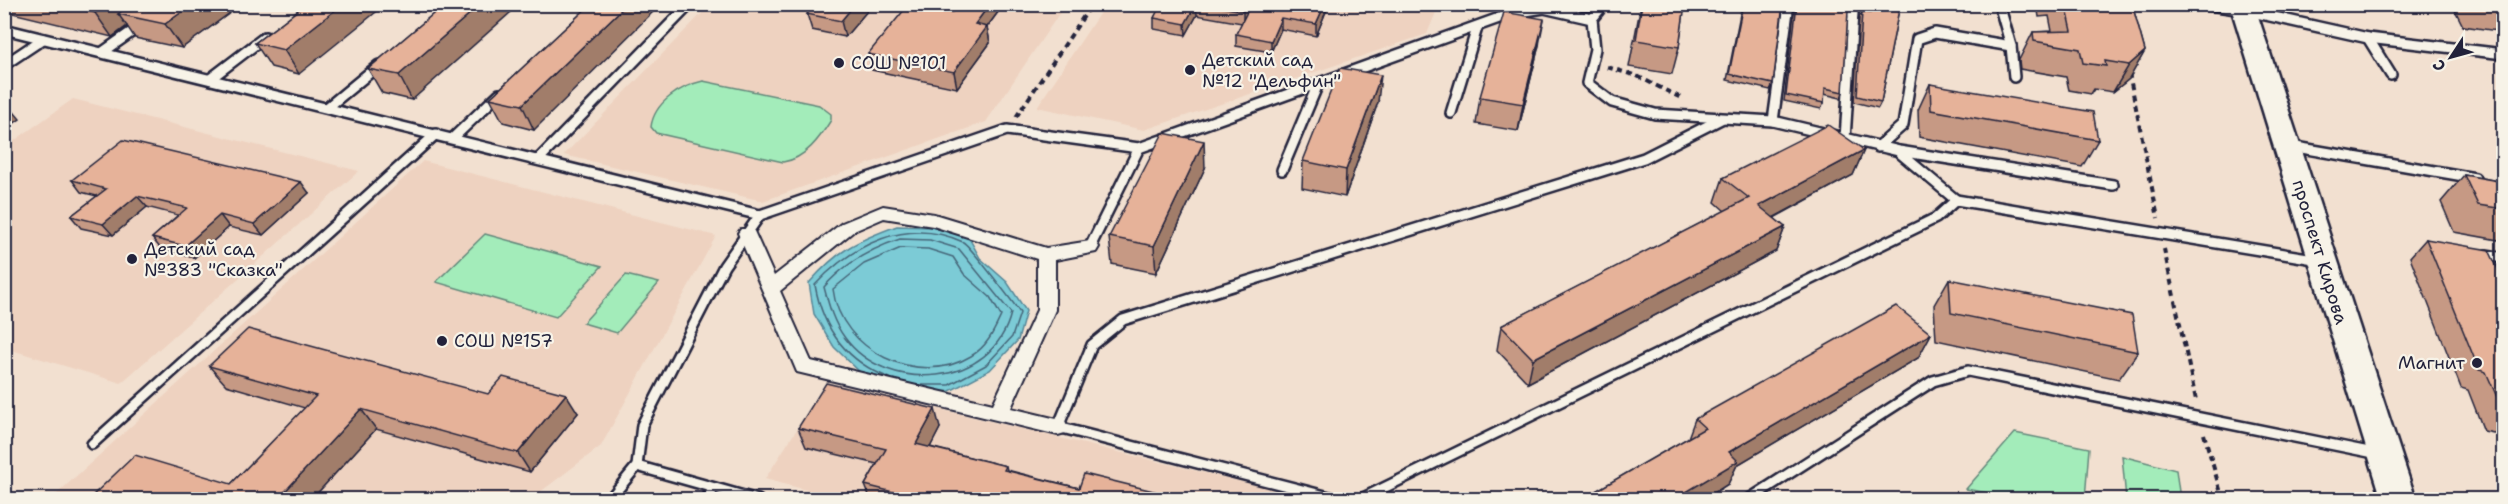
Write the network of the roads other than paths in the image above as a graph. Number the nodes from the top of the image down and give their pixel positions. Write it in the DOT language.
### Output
graph roads {
  1 [pos="690,4"];
  2 [pos="1604,4"];
  3 [pos="1789,4"];
  4 [pos="1834,4"];
  5 [pos="1999,4"];
  6 [pos="2203,4"];
  7 [pos="2242,7"];
  8 [pos="149,19"];
  9 [pos="1592,19"];
  10 [pos="1477,28"];
  11 [pos="4,29"];
  12 [pos="272,32"];
  13 [pos="2368,38"];
  14 [pos="44,39"];
  15 [pos="2011,46"];
  16 [pos="103,52"];
  17 [pos="2504,54"];
  18 [pos="389,56"];
  19 [pos="4,65"];
  20 [pos="2391,75"];
  21 [pos="2013,77"];
  22 [pos="210,79"];
  23 [pos="1318,84"];
  24 [pos="502,91"];
  25 [pos="328,108"];
  26 [pos="1451,113"];
  27 [pos="1721,119"];
  28 [pos="1773,121"];
  29 [pos="436,134"];
  30 [pos="453,138"];
  31 [pos="1845,139"];
  32 [pos="2287,146"];
  33 [pos="1878,147"];
  34 [pos="1139,148"];
  35 [pos="1899,151"];
  36 [pos="539,159"];
  37 [pos="1282,170"];
  38 [pos="2481,179"];
  39 [pos="2113,185"];
  40 [pos="1956,200"];
  41 [pos="760,215"];
  42 [pos="747,233"];
  43 [pos="1090,247"];
  44 [pos="1046,255"];
  45 [pos="2486,255"];
  46 [pos="2504,258"];
  47 [pos="2322,261"];
  48 [pos="771,289"];
  49 [pos="999,413"];
  50 [pos="1058,427"];
  51 [pos="92,444"];
  52 [pos="2384,455"];
  53 [pos="637,466"];
  54 [pos="714,488"];
  55 [pos="609,500"];
  56 [pos="705,500"];
  57 [pos="758,500"];
  58 [pos="1341,500"];
  59 [pos="1359,500"];
  60 [pos="1748,500"];
  61 [pos="2399,500"];
  1 -- 36 [label="lane"];
  2 -- 9 [label="lane"];
  3 -- 28 [label="lane"];
  4 -- 31 [label="lane"];
  5 -- 15 [label="lane"];
  6 -- 7 [label="lane"];
  7 -- 13 [label="lane"];
  7 -- 32 [label="main road, проспект Кирова"];
  8 -- 16 [label="lane"];
  9 -- 10 [label="lane"];
  9 -- 27 [label="lane"];
  10 -- 23 [label="lane"];
  10 -- 26 [label="lane"];
  11 -- 14 [label="lane"];
  12 -- 22 [label="lane"];
  13 -- 17 [label="lane"];
  13 -- 20 [label="lane"];
  14 -- 16 [label="lane"];
  14 -- 19 [label="lane"];
  15 -- 21 [label="lane"];
  15 -- 33 [label="lane"];
  16 -- 22 [label="lane"];
  18 -- 25 [label="lane"];
  22 -- 25 [label="lane"];
  23 -- 34 [label="lane"];
  23 -- 37 [label="lane"];
  24 -- 30 [label="lane"];
  25 -- 29 [label="lane"];
  27 -- 28 [label="lane"];
  27 -- 50 [label="lane"];
  28 -- 31 [label="lane"];
  29 -- 30 [label="lane"];
  29 -- 51 [label="lane"];
  30 -- 36 [label="lane"];
  31 -- 33 [label="lane"];
  32 -- 38 [label="lane"];
  32 -- 47 [label="main road, проспект Кирова"];
  33 -- 35 [label="lane"];
  34 -- 41 [label="lane"];
  34 -- 43 [label="lane"];
  35 -- 39 [label="lane"];
  35 -- 40 [label="lane"];
  36 -- 41 [label="lane"];
  40 -- 47 [label="lane"];
  40 -- 59 [label="lane"];
  41 -- 42 [label="lane"];
  42 -- 48 [label="street"];
  42 -- 53 [label="lane"];
  43 -- 44 [label="street"];
  44 -- 48 [label="street"];
  44 -- 49 [label="street"];
  45 -- 46 [label="lane"];
  47 -- 52 [label="main road, проспект Кирова"];
  48 -- 49 [label="street"];
  49 -- 50 [label="street"];
  50 -- 58 [label="lane"];
  52 -- 60 [label="lane"];
  52 -- 61 [label="main road, проспект Кирова"];
  53 -- 54 [label="lane"];
  53 -- 55 [label="lane"];
  54 -- 56 [label="lane"];
  54 -- 57 [label="lane"];
}
